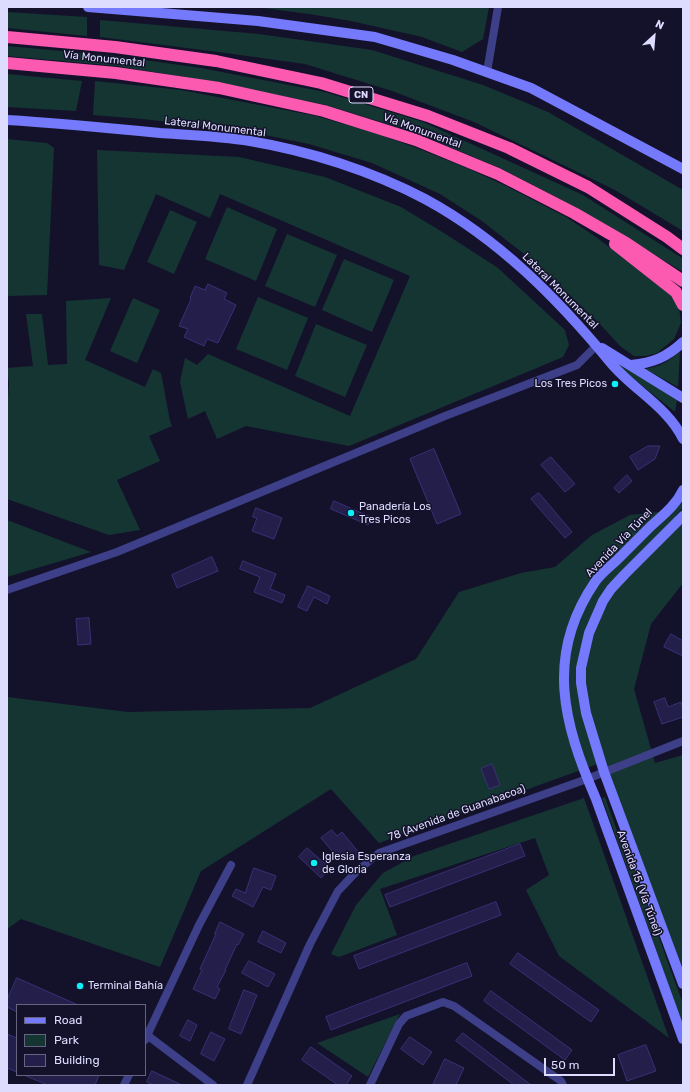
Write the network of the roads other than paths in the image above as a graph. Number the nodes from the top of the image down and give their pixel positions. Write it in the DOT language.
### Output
graph roads {
  1 [pos="88,7"];
  2 [pos="498,7"];
  3 [pos="7,37"];
  4 [pos="7,63"];
  5 [pos="486,72"];
  6 [pos="7,120"];
  7 [pos="683,170"];
  8 [pos="574,213"];
  9 [pos="683,249"];
  10 [pos="683,281"];
  11 [pos="683,305"];
  12 [pos="683,342"];
  13 [pos="597,345"];
  14 [pos="631,365"];
  15 [pos="683,398"];
  16 [pos="683,439"];
  17 [pos="683,490"];
  18 [pos="683,516"];
  19 [pos="7,590"];
  20 [pos="573,734"];
  21 [pos="683,741"];
  22 [pos="604,772"];
  23 [pos="587,779"];
  24 [pos="231,865"];
  25 [pos="683,984"];
  26 [pos="146,1037"];
  27 [pos="683,1039"];
  28 [pos="128,1076"];
  29 [pos="124,1085"];
  30 [pos="213,1085"];
  31 [pos="247,1085"];
  32 [pos="370,1085"];
  33 [pos="563,1085"];
  1 -- 5 [label="street"];
  2 -- 5 [label="street"];
  3 -- 9 [label="highway, Vía Monumental / CN"];
  4 -- 8 [label="highway, Vía Monumental / CN"];
  5 -- 7 [label="street"];
  6 -- 13 [label="street, Lateral Monumental"];
  8 -- 10 [label="highway, Vía Monumental / CN"];
  8 -- 11 [label="highway"];
  12 -- 14 [label="street"];
  13 -- 14 [label="street, Lateral Monumental"];
  13 -- 16 [label="street, Lateral Monumental"];
  13 -- 19 [label="street"];
  14 -- 15 [label="street, Lateral Monumental"];
  17 -- 20 [label="street, Avenida Vía Túnel"];
  18 -- 22 [label="street, Avenida 15 (Vía Túnel)"];
  20 -- 23 [label="street, Avenida 15 (Vía Túnel)"];
  21 -- 22 [label="street, 78 (Avenida de Guanabacoa)"];
  22 -- 23 [label="street, 78 (Avenida de Guanabacoa)"];
  22 -- 25 [label="street, Avenida 15 (Vía Túnel)"];
  23 -- 27 [label="street, Avenida 15 (Vía Túnel)"];
  23 -- 31 [label="street, 78 (Avenida de Guanabacoa)"];
  24 -- 26 [label="street"];
  26 -- 30 [label="street"];
  28 -- 29 [label="street"];
  32 -- 33 [label="street"];
}
